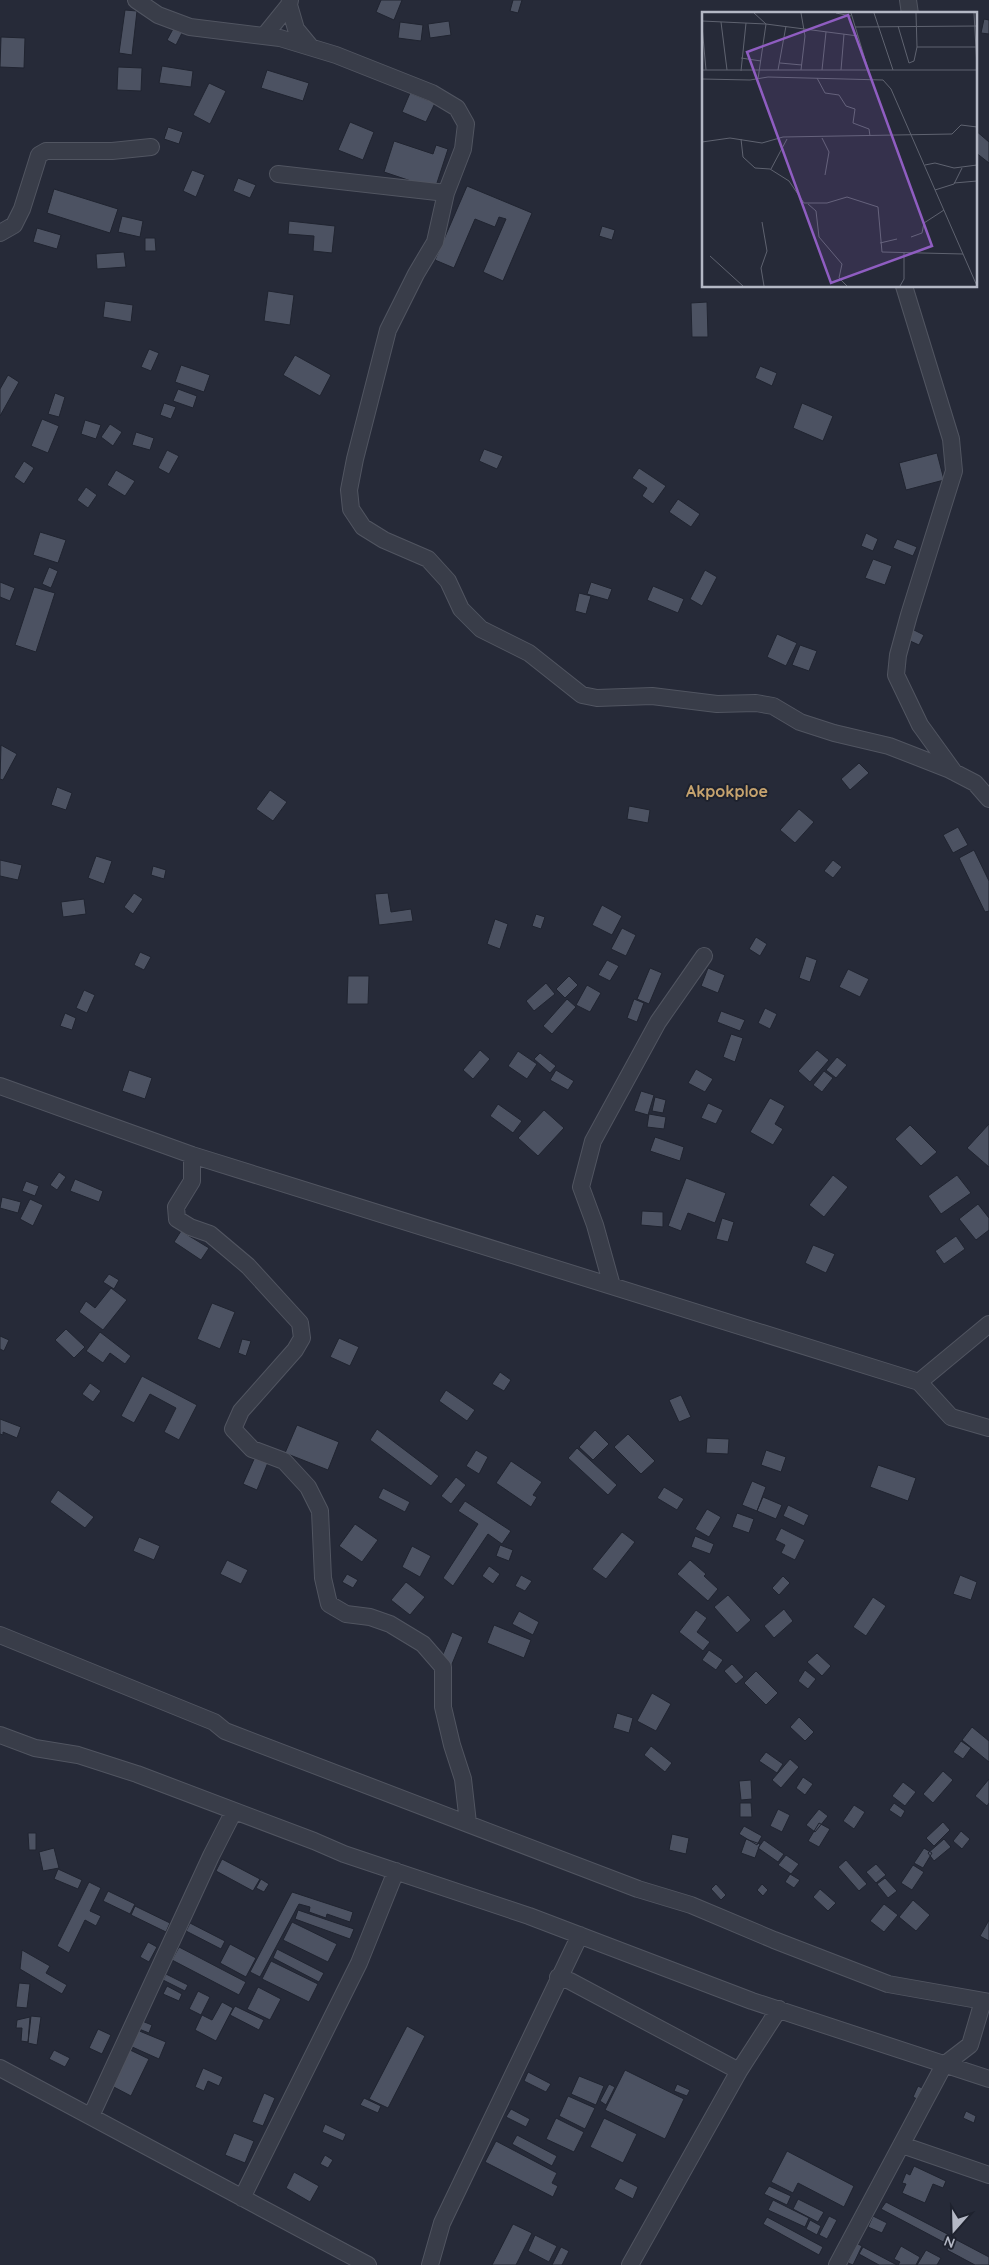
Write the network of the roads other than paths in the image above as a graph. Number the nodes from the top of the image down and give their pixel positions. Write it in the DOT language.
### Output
graph roads {
  1 [pos="136,0"];
  2 [pos="290,2"];
  3 [pos="264,36"];
  4 [pos="310,46"];
  5 [pos="151,147"];
  6 [pos="278,174"];
  7 [pos="446,193"];
  8 [pos="0,233"];
  9 [pos="905,288"];
  10 [pos="954,772"];
  11 [pos="989,799"];
  12 [pos="704,956"];
  13 [pos="0,1086"];
  14 [pos="192,1156"];
  15 [pos="612,1286"];
  16 [pos="989,1324"];
  17 [pos="919,1382"];
  18 [pos="989,1428"];
  19 [pos="0,1635"];
  20 [pos="0,1735"];
  21 [pos="234,1811"];
  22 [pos="468,1823"];
  23 [pos="396,1872"];
  24 [pos="580,1935"];
  25 [pos="558,1978"];
  26 [pos="986,2002"];
  27 [pos="779,2009"];
  28 [pos="944,2065"];
  29 [pos="0,2068"];
  30 [pos="739,2071"];
  31 [pos="989,2080"];
  32 [pos="91,2116"];
  33 [pos="902,2144"];
  34 [pos="989,2175"];
  35 [pos="242,2198"];
  36 [pos="368,2265"];
  37 [pos="430,2265"];
  38 [pos="630,2265"];
  39 [pos="837,2265"];
  1 -- 3 [label="street"];
  2 -- 3 [label="street"];
  2 -- 4 [label="street"];
  3 -- 4 [label="street"];
  4 -- 7 [label="street"];
  5 -- 8 [label="street"];
  6 -- 7 [label="street"];
  7 -- 10 [label="street"];
  9 -- 10 [label="street"];
  10 -- 11 [label="street"];
  12 -- 15 [label="street"];
  13 -- 14 [label="street"];
  14 -- 15 [label="street"];
  14 -- 22 [label="street"];
  15 -- 17 [label="street"];
  16 -- 17 [label="street"];
  17 -- 18 [label="street"];
  19 -- 22 [label="street"];
  20 -- 21 [label="street"];
  21 -- 23 [label="street"];
  21 -- 32 [label="street"];
  22 -- 26 [label="street"];
  23 -- 24 [label="street"];
  23 -- 35 [label="street"];
  24 -- 25 [label="street"];
  24 -- 27 [label="street"];
  25 -- 30 [label="street"];
  25 -- 37 [label="street"];
  26 -- 28 [label="street"];
  27 -- 28 [label="street"];
  27 -- 30 [label="street"];
  28 -- 31 [label="street"];
  28 -- 33 [label="street"];
  29 -- 32 [label="street"];
  30 -- 38 [label="street"];
  32 -- 35 [label="street"];
  33 -- 34 [label="street"];
  33 -- 39 [label="street"];
  35 -- 36 [label="street"];
}
